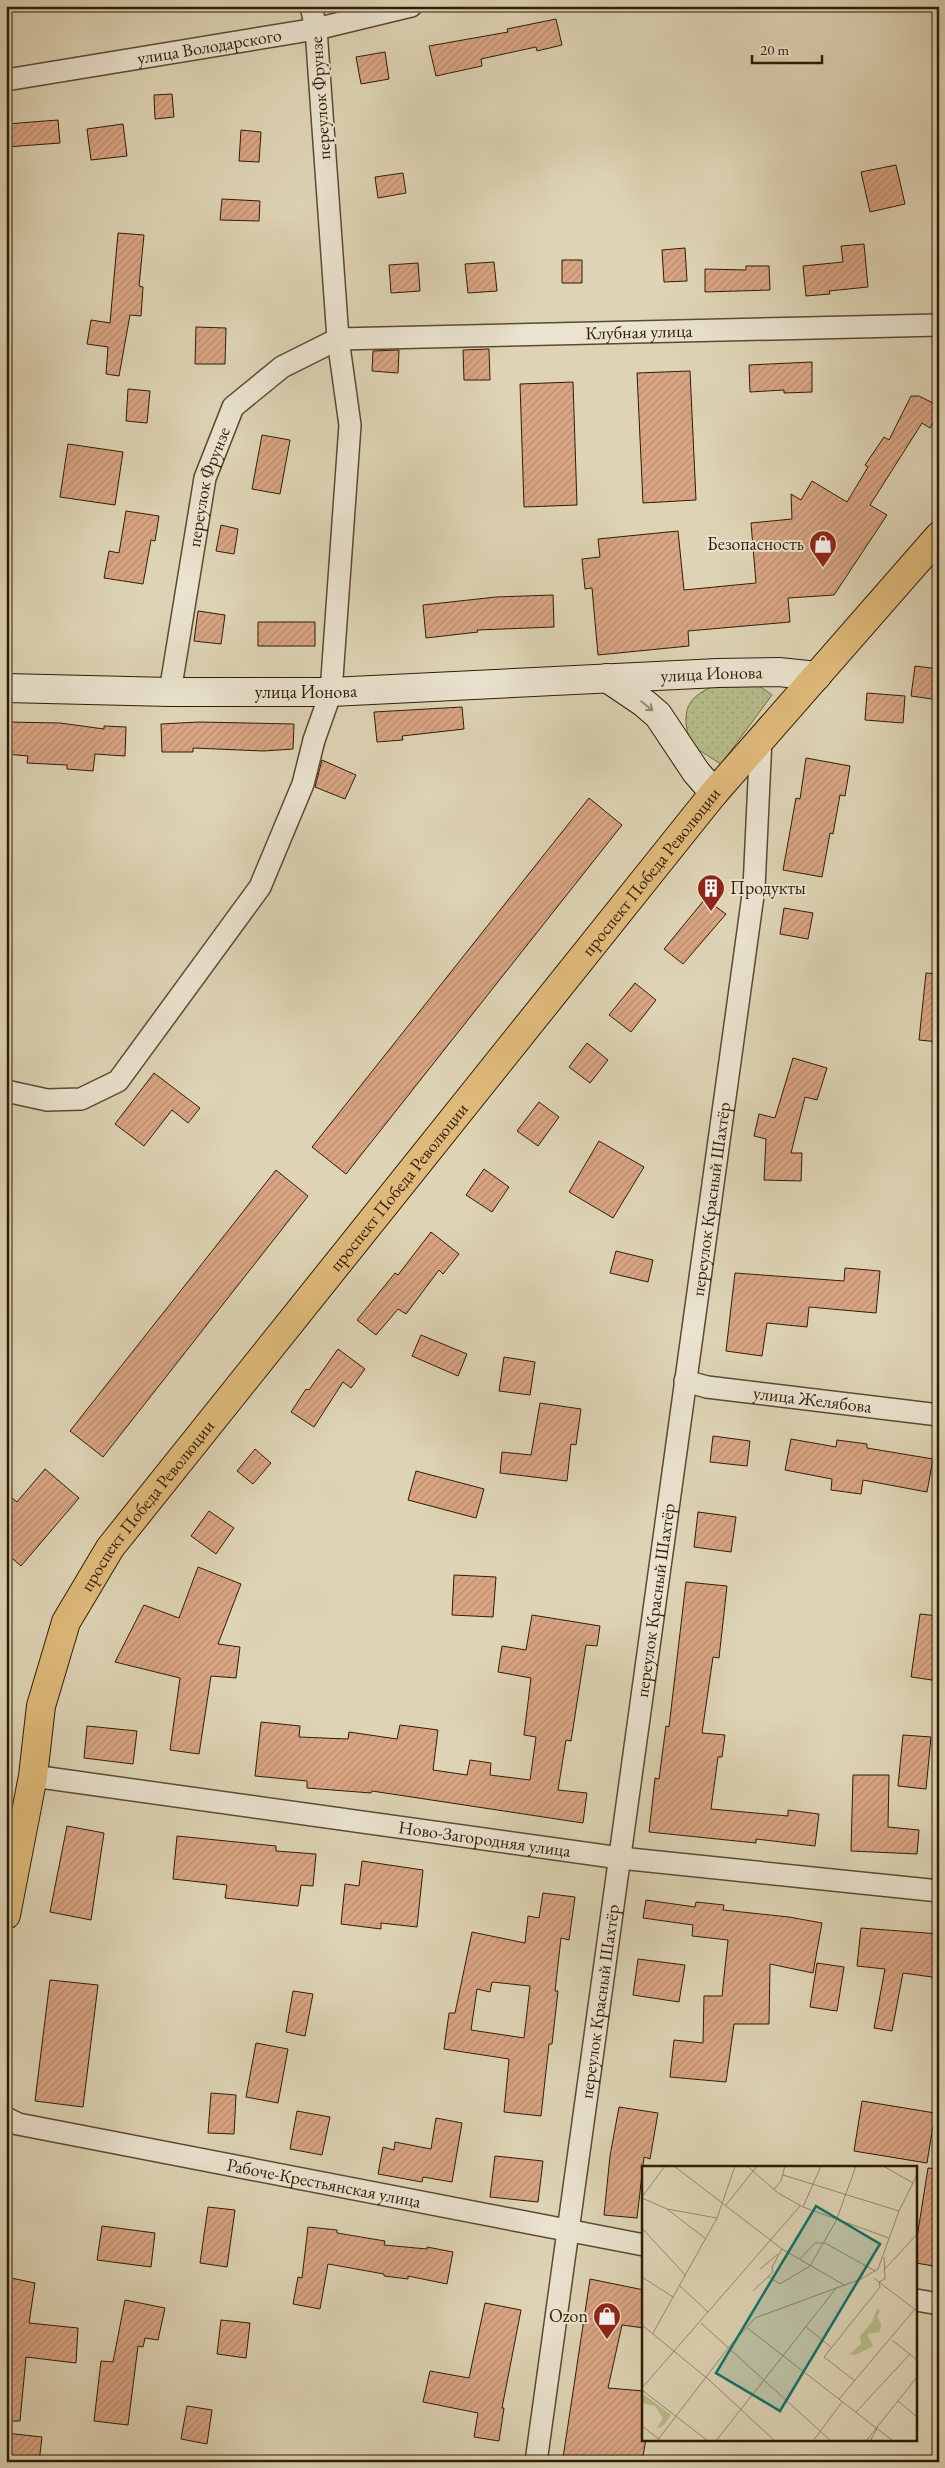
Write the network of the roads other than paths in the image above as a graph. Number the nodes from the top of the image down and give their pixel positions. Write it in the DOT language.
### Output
graph roads {
  1 [pos="311,6"];
  2 [pos="410,6"];
  3 [pos="316,29"];
  4 [pos="6,80"];
  5 [pos="939,325"];
  6 [pos="338,340"];
  7 [pos="939,536"];
  8 [pos="817,676"];
  9 [pos="607,678"];
  10 [pos="6,688"];
  11 [pos="170,692"];
  12 [pos="331,692"];
  13 [pos="761,738"];
  14 [pos="714,793"];
  15 [pos="6,1091"];
  16 [pos="685,1381"];
  17 [pos="939,1415"];
  18 [pos="33,1776"];
  19 [pos="620,1858"];
  20 [pos="939,1891"];
  21 [pos="6,1915"];
  22 [pos="6,2118"];
  23 [pos="568,2230"];
  24 [pos="642,2245"];
  25 [pos="918,2300"];
  26 [pos="939,2304"];
  27 [pos="536,2462"];
  1 -- 3 [label="street, переулок Фрунзе"];
  2 -- 3 [label="street, улица Володарского"];
  3 -- 4 [label="street, улица Володарского"];
  3 -- 6 [label="street, переулок Фрунзе"];
  5 -- 6 [label="street, Клубная улица"];
  6 -- 11 [label="street, переулок Фрунзе"];
  6 -- 12 [label="street, переулок Фрунзе"];
  7 -- 8 [label="main road, проспект Победа Революции"];
  8 -- 9 [label="main road, улица Ионова"];
  8 -- 13 [label="main road, проспект Победа Революции"];
  9 -- 12 [label="main road, улица Ионова"];
  9 -- 14 [label="main road, улица Ионова, one-way"];
  10 -- 11 [label="main road, улица Ионова"];
  11 -- 12 [label="main road, улица Ионова"];
  12 -- 15 [label="street, переулок Фрунзе"];
  13 -- 14 [label="main road, проспект Победа Революции"];
  13 -- 16 [label="street, переулок Красный Шахтёр"];
  14 -- 18 [label="main road, проспект Победа Революции"];
  16 -- 17 [label="street, улица Желябова"];
  16 -- 19 [label="street, переулок Красный Шахтёр"];
  18 -- 19 [label="street, Ново-Загородняя улица"];
  18 -- 21 [label="main road, проспект Победа Революции"];
  19 -- 20 [label="street, Ново-Загородняя улица"];
  19 -- 23 [label="street, переулок Красный Шахтёр"];
  22 -- 23 [label="street, Рабоче-Крестьянская улица"];
  23 -- 24 [label="street, Рабоче-Крестьянская улица"];
  23 -- 27 [label="street, переулок Красный Шахтёр"];
  25 -- 26 [label="street"];
}
